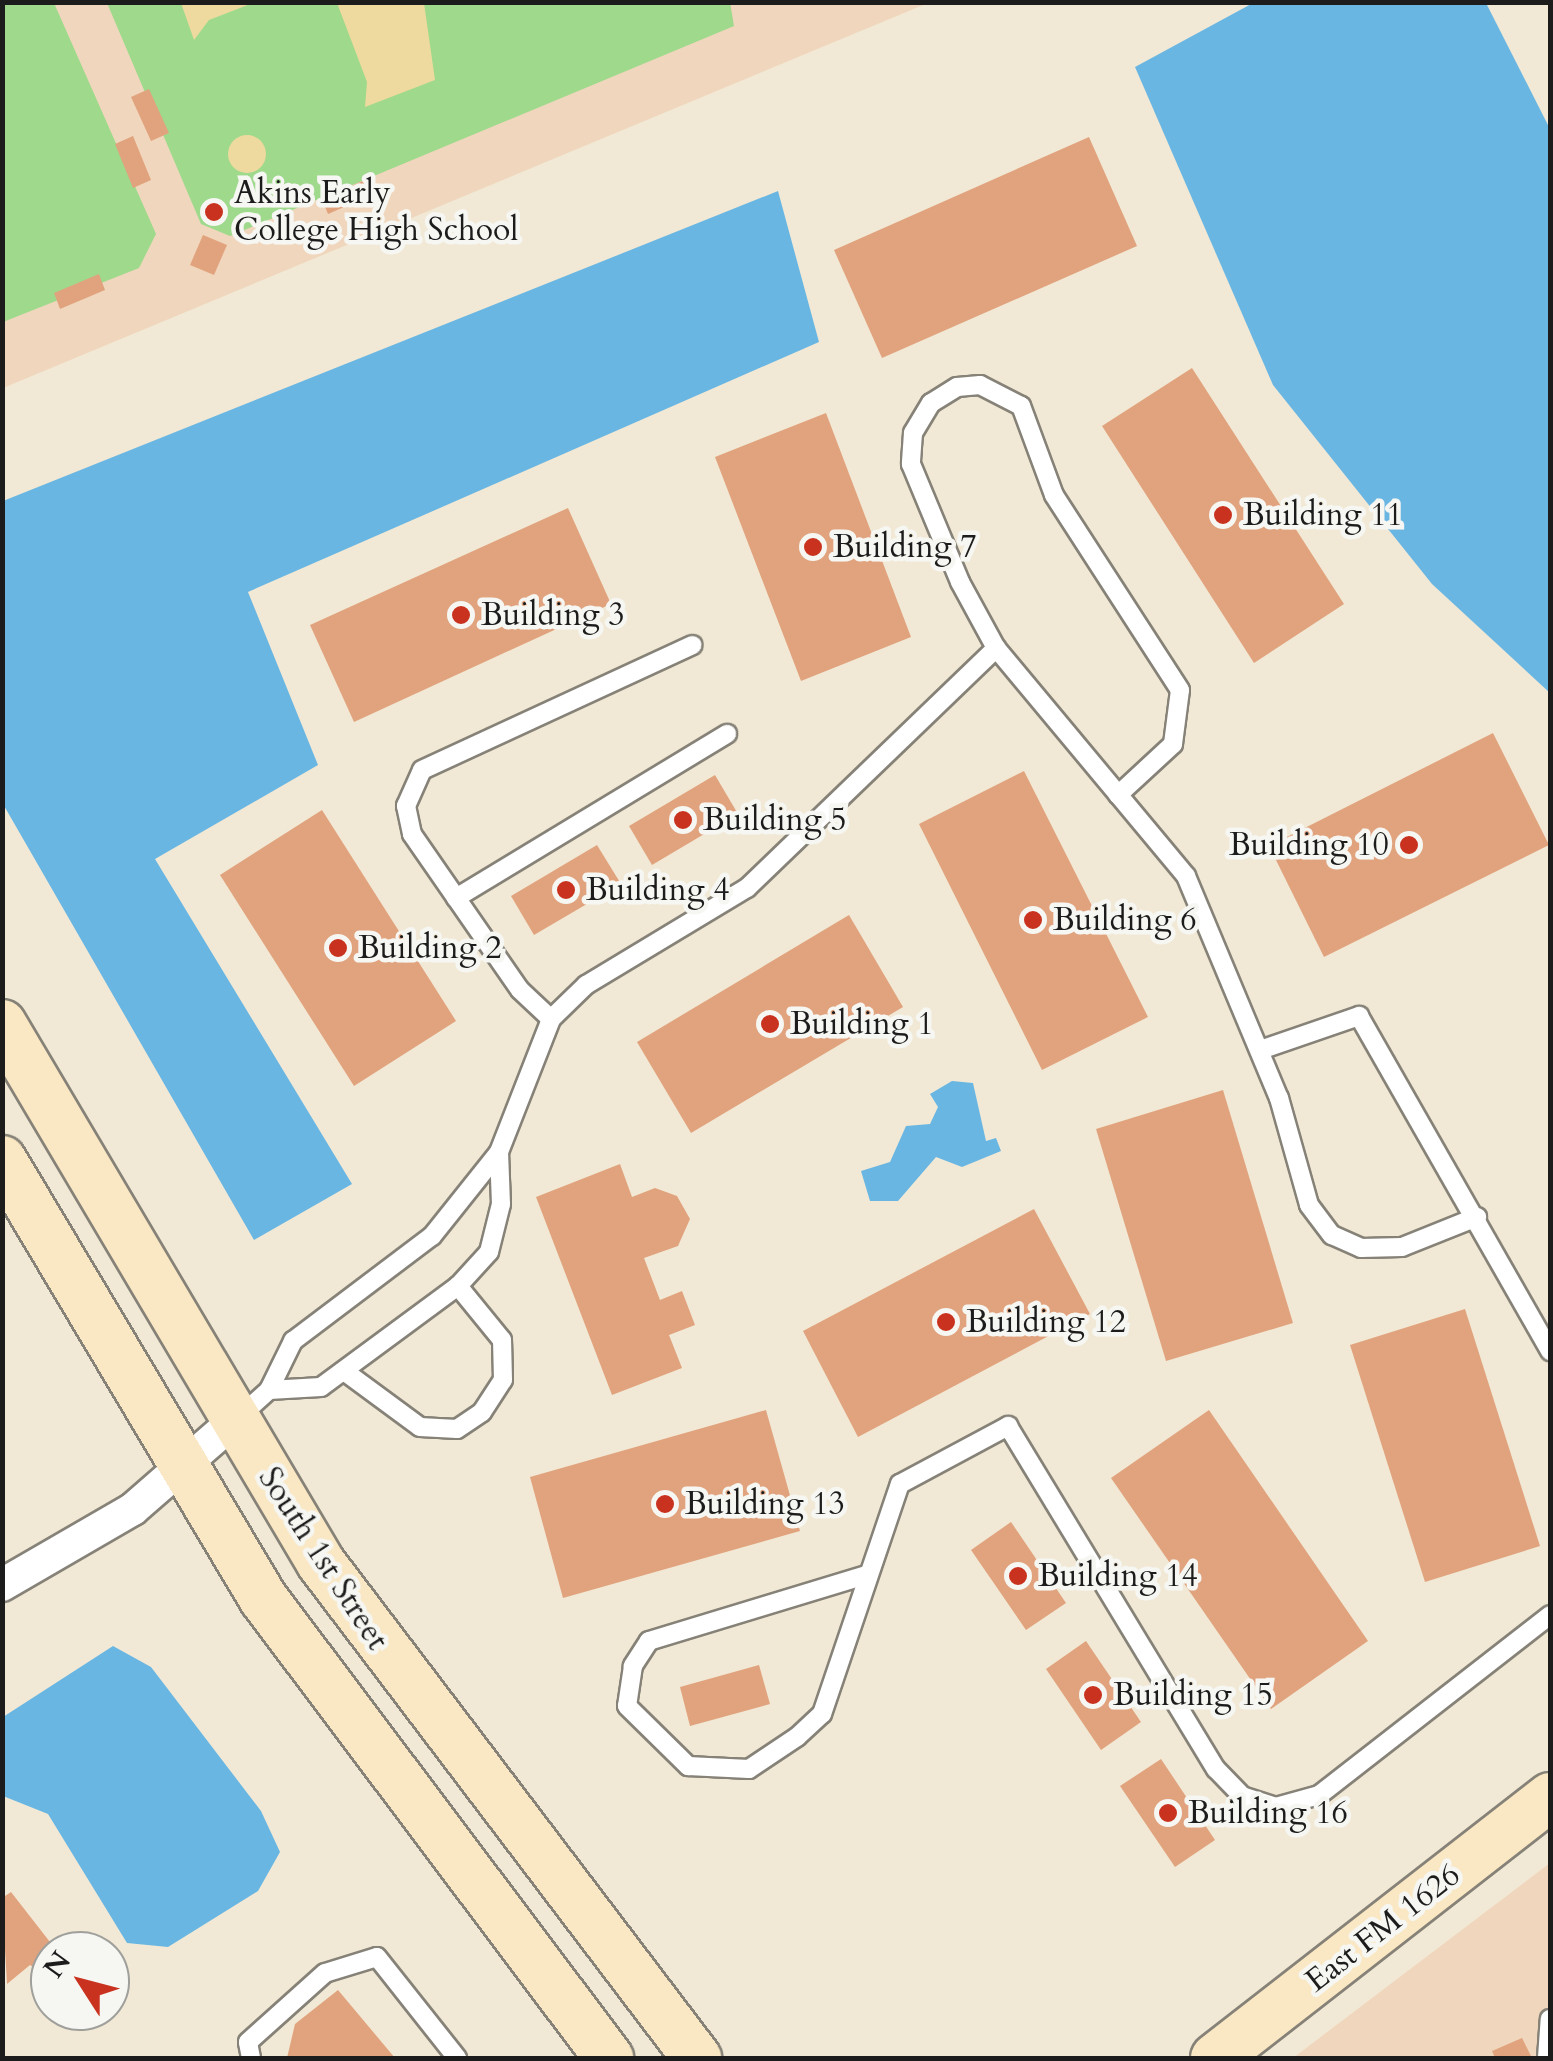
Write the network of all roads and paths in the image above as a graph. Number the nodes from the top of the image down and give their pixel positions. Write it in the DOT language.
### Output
graph roads {
  1 [pos="693,645"];
  2 [pos="996,648"];
  3 [pos="728,734"];
  4 [pos="1118,794"];
  5 [pos="456,898"];
  6 [pos="552,1019"];
  7 [pos="2,1024"];
  8 [pos="1260,1050"];
  9 [pos="499,1152"];
  10 [pos="2,1160"];
  11 [pos="1477,1216"];
  12 [pos="458,1286"];
  13 [pos="1550,1351"];
  14 [pos="344,1371"];
  15 [pos="252,1405"];
  16 [pos="182,1466"];
  17 [pos="866,1575"];
  18 [pos="2,1585"];
  19 [pos="1550,1615"];
  20 [pos="1550,1798"];
  21 [pos="1550,2019"];
  22 [pos="251,2058"];
  23 [pos="457,2058"];
  24 [pos="609,2058"];
  25 [pos="697,2058"];
  26 [pos="1215,2058"];
  27 [pos="1546,2058"];
  1 -- 5 [label="lane"];
  2 -- 4 [label="lane"];
  2 -- 4 [label="lane"];
  2 -- 6 [label="lane"];
  3 -- 5 [label="lane"];
  4 -- 8 [label="lane"];
  5 -- 6 [label="lane"];
  6 -- 9 [label="lane"];
  7 -- 15 [label="main road, South 1st Street"];
  8 -- 11 [label="lane"];
  8 -- 11 [label="lane"];
  9 -- 12 [label="lane"];
  9 -- 15 [label="lane"];
  10 -- 16 [label="main road"];
  11 -- 13 [label="lane"];
  12 -- 14 [label="lane"];
  12 -- 14 [label="lane"];
  14 -- 15 [label="lane"];
  15 -- 16 [label="street"];
  15 -- 25 [label="main road, South 1st Street"];
  16 -- 18 [label="street"];
  16 -- 24 [label="main road"];
  17 -- 17 [label="lane"];
  17 -- 19 [label="lane"];
  20 -- 26 [label="main road, East FM 1626"];
  21 -- 27 [label="lane"];
  22 -- 23 [label="lane"];
}
